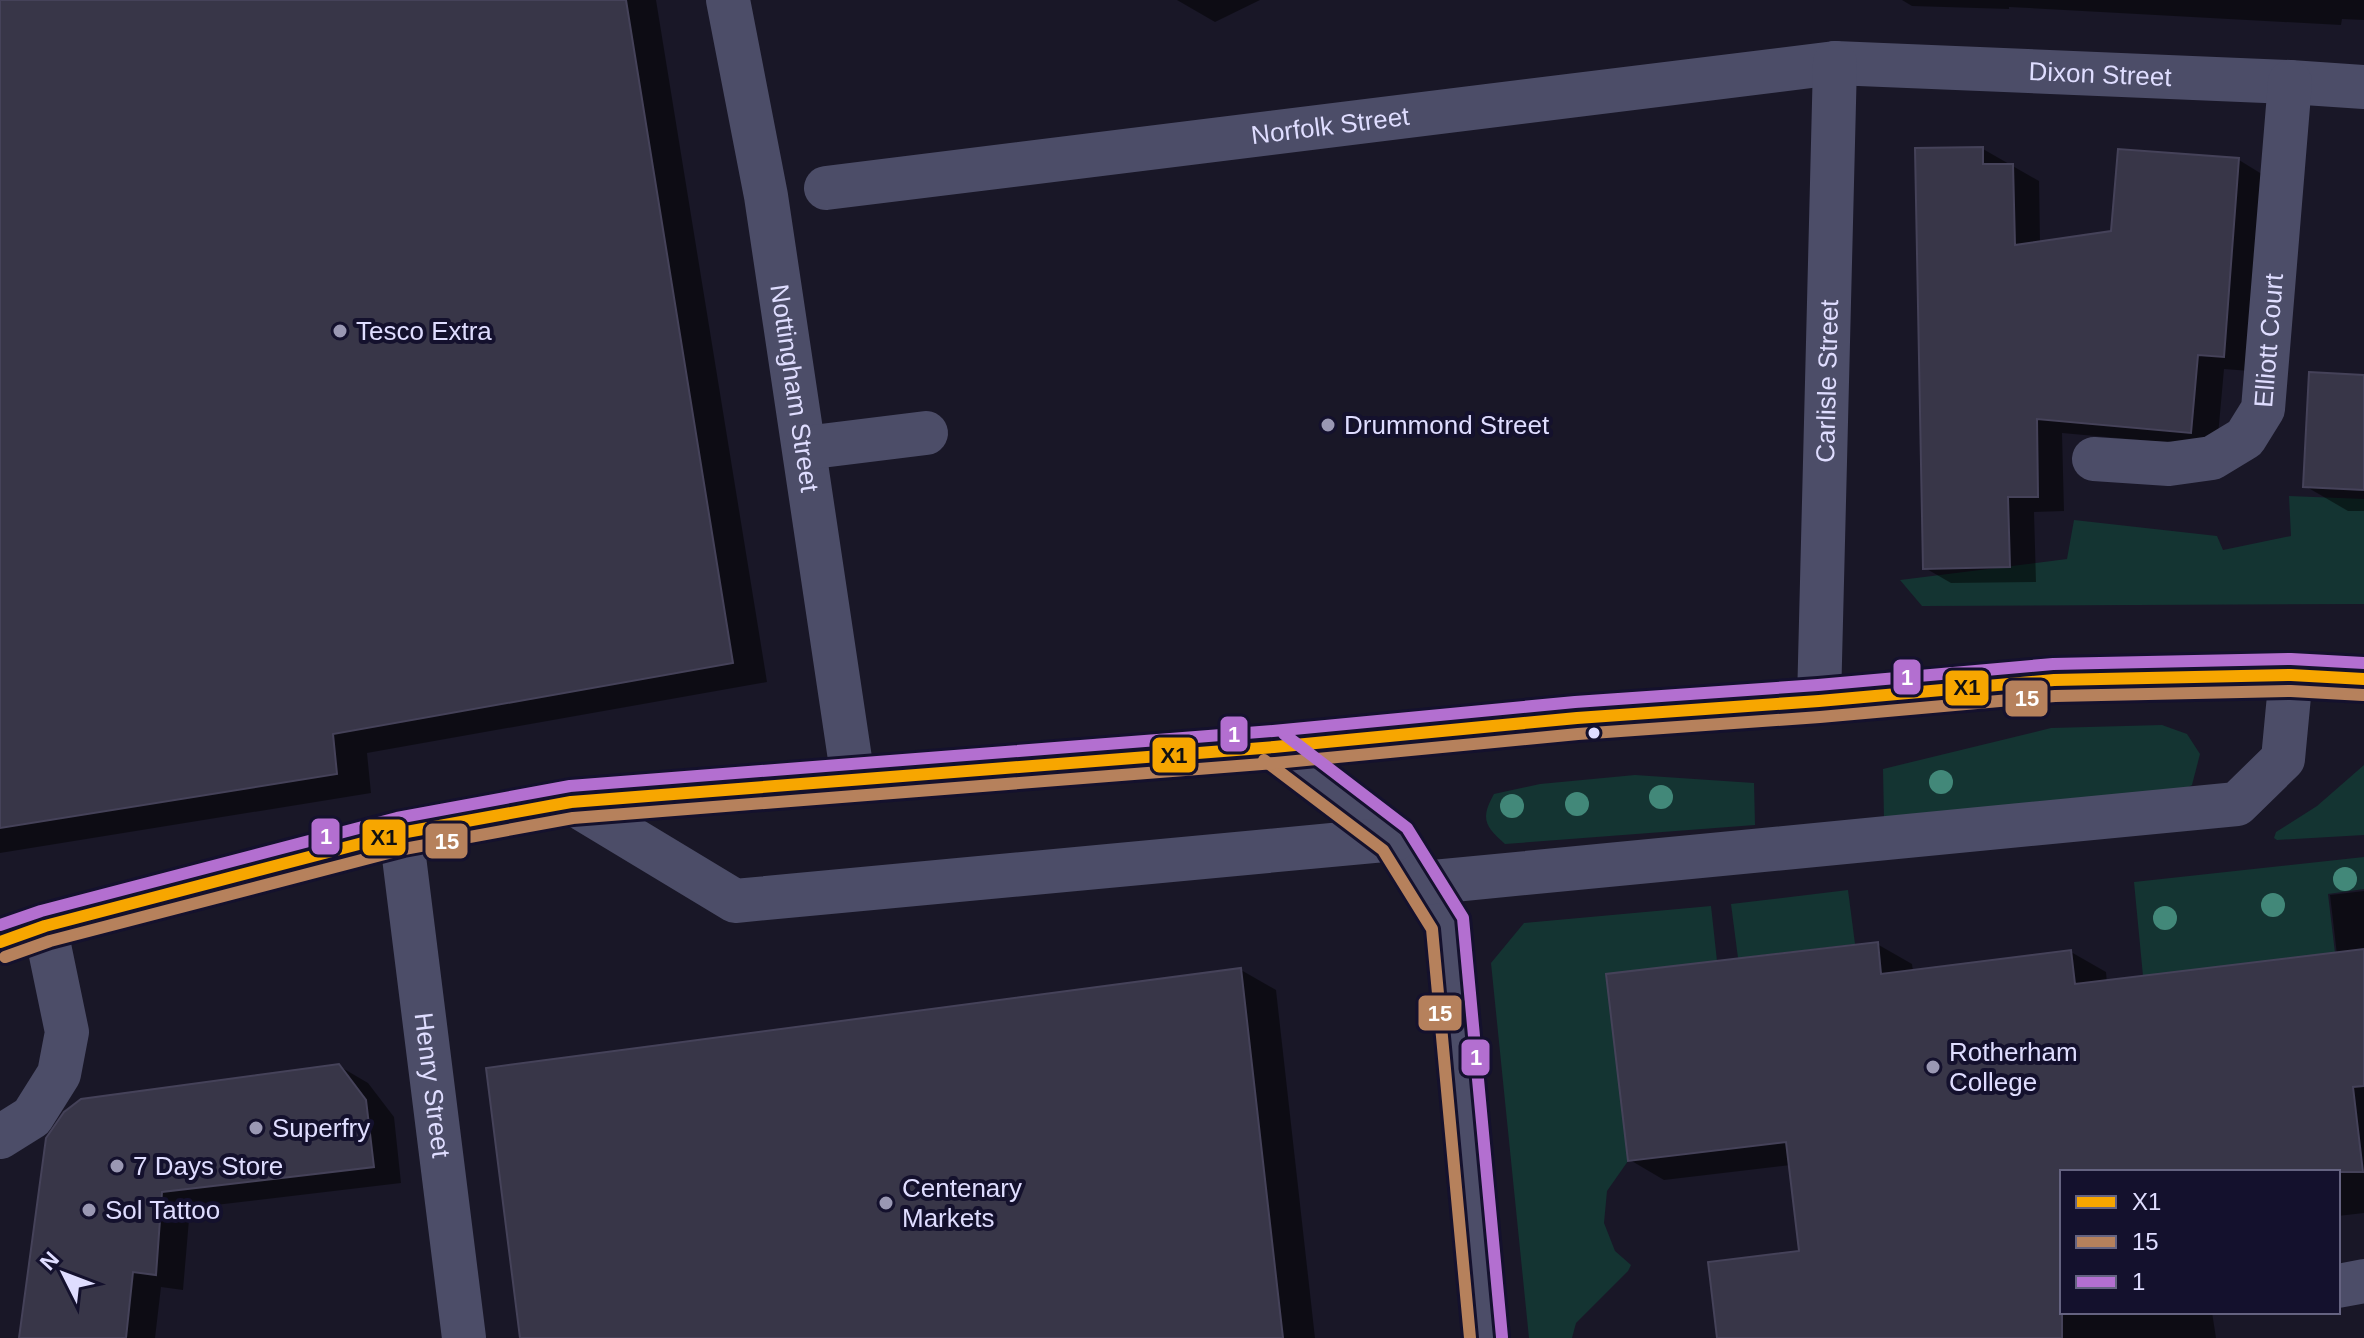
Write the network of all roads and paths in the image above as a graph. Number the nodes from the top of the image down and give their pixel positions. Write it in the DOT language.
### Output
graph roads {
  1 [pos="728,0"];
  2 [pos="1835,63"];
  3 [pos="2290,82"];
  4 [pos="2364,87"];
  5 [pos="826,188"];
  6 [pos="926,433"];
  7 [pos="805,448"];
  8 [pos="2094,459"];
  9 [pos="2291,675"];
  10 [pos="2364,679"];
  11 [pos="1819,701"];
  12 [pos="1274,747"];
  13 [pos="853,779"];
  14 [pos="571,802"];
  15 [pos="401,833"];
  16 [pos="1395,839"];
  17 [pos="1423,883"];
  18 [pos="12,937"];
  19 [pos="0,1137"];
  20 [pos="2364,1281"];
  21 [pos="2340,1286"];
  22 [pos="464,1338"];
  23 [pos="1486,1338"];
  1 -- 7 [label="street, Nottingham Street"];
  2 -- 3 [label="street, Dixon Street"];
  2 -- 5 [label="street, Norfolk Street"];
  2 -- 11 [label="street, Carlisle Street"];
  3 -- 4 [label="street, Dixon Street"];
  3 -- 8 [label="street, Elliott Court"];
  6 -- 7 [label="street"];
  7 -- 13 [label="street, Nottingham Street"];
  9 -- 10 [label="main road"];
  9 -- 11 [label="main road"];
  9 -- 17 [label="street"];
  11 -- 12 [label="main road"];
  12 -- 13 [label="main road"];
  12 -- 16 [label="street"];
  13 -- 14 [label="main road"];
  14 -- 15 [label="main road"];
  14 -- 16 [label="street"];
  15 -- 18 [label="main road"];
  15 -- 22 [label="street, Henry Street"];
  16 -- 17 [label="street"];
  17 -- 23 [label="street"];
  18 -- 19 [label="street"];
  20 -- 21 [label="street"];
}
